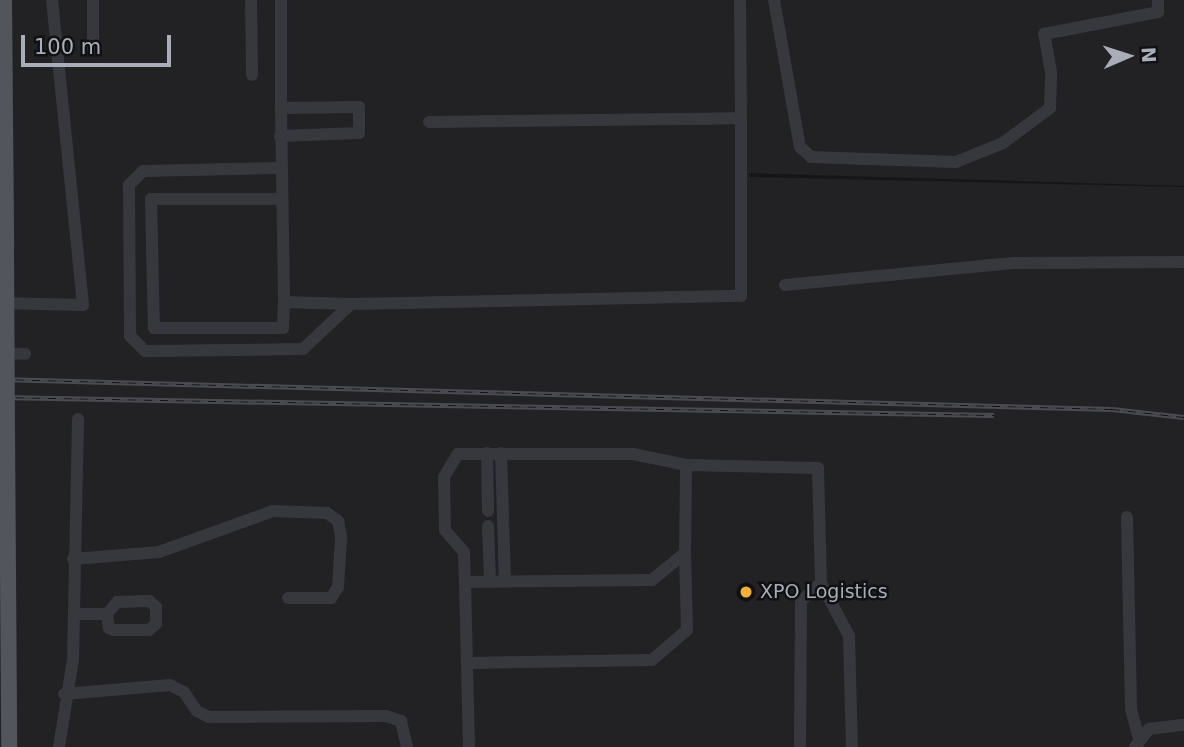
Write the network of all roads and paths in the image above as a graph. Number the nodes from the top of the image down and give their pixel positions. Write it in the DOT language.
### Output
graph roads {
  1 [pos="4,0"];
  2 [pos="52,0"];
  3 [pos="93,0"];
  4 [pos="251,0"];
  5 [pos="281,0"];
  6 [pos="740,0"];
  7 [pos="774,0"];
  8 [pos="1158,0"];
  9 [pos="93,50"];
  10 [pos="252,75"];
  11 [pos="281,108"];
  12 [pos="741,118"];
  13 [pos="429,122"];
  14 [pos="280,136"];
  15 [pos="280,168"];
  16 [pos="281,199"];
  17 [pos="152,224"];
  18 [pos="128,225"];
  19 [pos="1184,261"];
  20 [pos="785,285"];
  21 [pos="127,302"];
  22 [pos="153,302"];
  23 [pos="284,302"];
  24 [pos="0,303"];
  25 [pos="351,304"];
  26 [pos="0,353"];
  27 [pos="25,354"];
  28 [pos="78,419"];
  29 [pos="487,453"];
  30 [pos="501,453"];
  31 [pos="686,465"];
  32 [pos="488,511"];
  33 [pos="1127,517"];
  34 [pos="488,526"];
  35 [pos="685,552"];
  36 [pos="73,559"];
  37 [pos="505,581"];
  38 [pos="466,582"];
  39 [pos="490,582"];
  40 [pos="821,583"];
  41 [pos="288,598"];
  42 [pos="74,614"];
  43 [pos="107,614"];
  44 [pos="467,663"];
  45 [pos="64,691"];
  46 [pos="1184,725"];
  47 [pos="1137,742"];
  48 [pos="9,747"];
  49 [pos="59,747"];
  50 [pos="407,747"];
  51 [pos="469,747"];
  52 [pos="800,747"];
  53 [pos="852,747"];
  1 -- 48 [label="main road, bridge"];
  2 -- 24 [label="street"];
  3 -- 9 [label="street"];
  4 -- 10 [label="street"];
  5 -- 11 [label="street"];
  6 -- 12 [label="street"];
  7 -- 8 [label="street"];
  11 -- 14 [label="street"];
  11 -- 14 [label="street"];
  12 -- 13 [label="street"];
  12 -- 25 [label="street"];
  14 -- 15 [label="street"];
  15 -- 16 [label="street"];
  15 -- 18 [label="street"];
  16 -- 17 [label="street"];
  16 -- 23 [label="street"];
  17 -- 18 [label="street"];
  17 -- 22 [label="street"];
  18 -- 21 [label="street"];
  19 -- 20 [label="street"];
  21 -- 22 [label="street"];
  21 -- 25 [label="street"];
  22 -- 23 [label="street"];
  23 -- 25 [label="street"];
  26 -- 27 [label="street"];
  28 -- 36 [label="street"];
  29 -- 30 [label="street"];
  29 -- 32 [label="street"];
  29 -- 38 [label="street"];
  30 -- 31 [label="street"];
  30 -- 37 [label="street"];
  31 -- 35 [label="street"];
  31 -- 40 [label="street"];
  33 -- 47 [label="street"];
  34 -- 39 [label="street"];
  35 -- 37 [label="street"];
  35 -- 44 [label="street"];
  36 -- 41 [label="street"];
  36 -- 42 [label="street"];
  37 -- 39 [label="street"];
  38 -- 39 [label="street"];
  38 -- 44 [label="street"];
  40 -- 52 [label="street"];
  40 -- 53 [label="street"];
  42 -- 43 [label="street"];
  42 -- 45 [label="street"];
  44 -- 51 [label="street"];
  45 -- 49 [label="street"];
  45 -- 50 [label="street"];
  46 -- 47 [label="street"];
}
